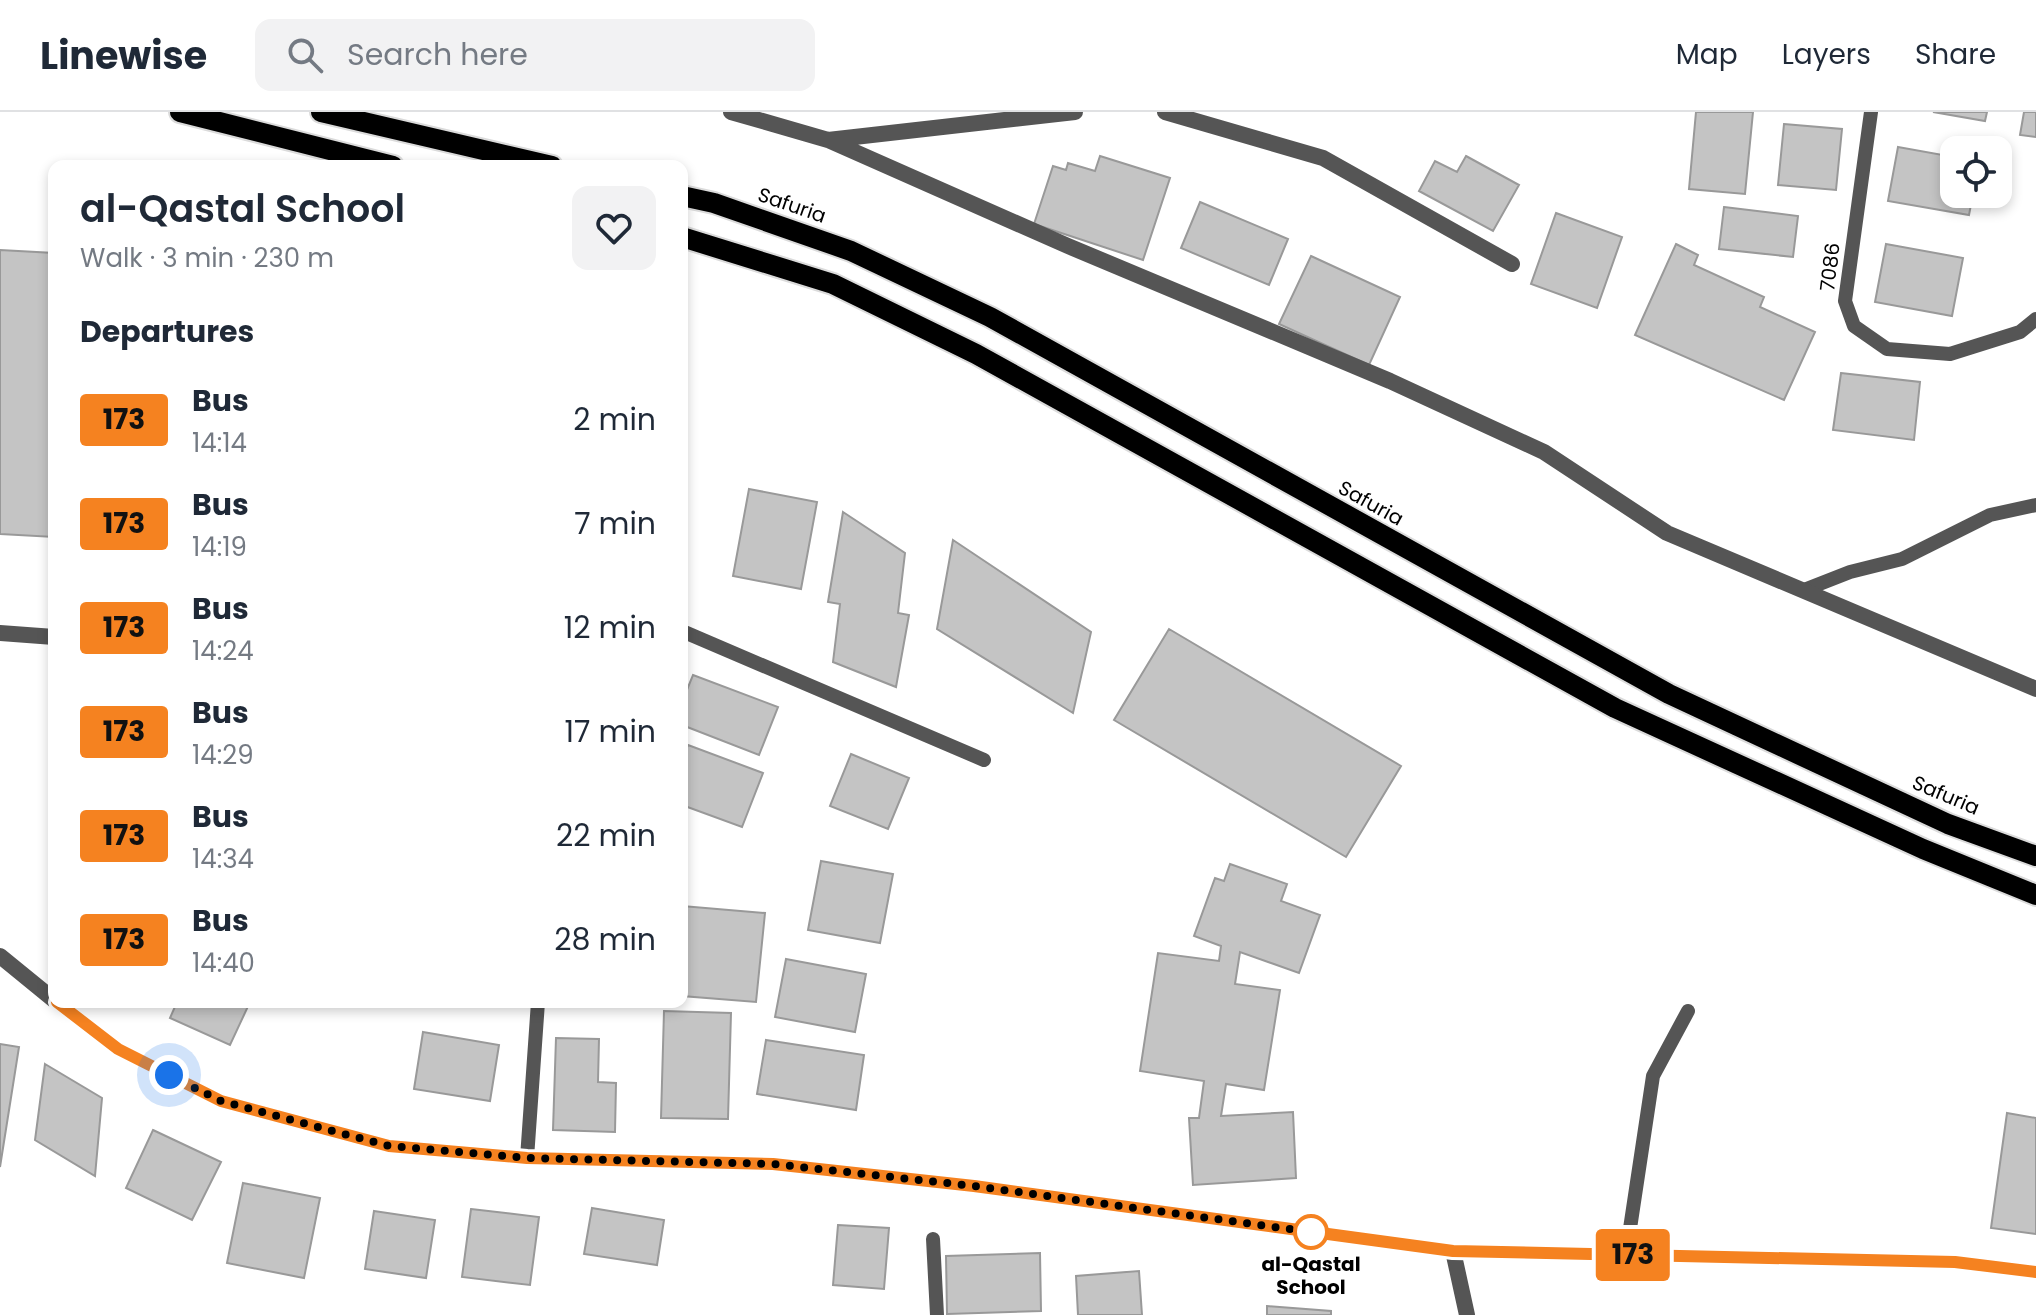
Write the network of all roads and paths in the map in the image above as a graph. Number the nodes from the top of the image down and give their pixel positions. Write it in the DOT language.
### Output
graph roads {
  1 [pos="180,112"];
  2 [pos="321,112"];
  3 [pos="731,112"];
  4 [pos="1075,112"];
  5 [pos="1165,112"];
  6 [pos="1871,112"];
  7 [pos="828,140"];
  8 [pos="369,160"];
  9 [pos="526,160"];
  10 [pos="688,197"];
  11 [pos="688,239"];
  12 [pos="1512,264"];
  13 [pos="2036,319"];
  14 [pos="2036,505"];
  15 [pos="1804,590"];
  16 [pos="0,633"];
  17 [pos="688,634"];
  18 [pos="48,637"];
  19 [pos="2036,689"];
  20 [pos="984,760"];
  21 [pos="2036,856"];
  22 [pos="2036,895"];
  23 [pos="0,956"];
  24 [pos="48,995"];
  25 [pos="64,1008"];
  26 [pos="538,1008"];
  27 [pos="1688,1011"];
  28 [pos="527,1158"];
  29 [pos="933,1239"];
  30 [pos="1453,1251"];
  31 [pos="1626,1255"];
  32 [pos="2036,1272"];
  33 [pos="937,1315"];
  34 [pos="1467,1315"];
  1 -- 8 [label="main road"];
  2 -- 9 [label="main road"];
  3 -- 7 [label="street"];
  4 -- 7 [label="street"];
  5 -- 12 [label="street"];
  6 -- 13 [label="lane, 7086"];
  7 -- 15 [label="street"];
  10 -- 21 [label="main road, Safuria"];
  11 -- 22 [label="main road"];
  14 -- 15 [label="lane"];
  15 -- 19 [label="street"];
  16 -- 18 [label="street"];
  17 -- 20 [label="lane"];
  23 -- 24 [label="street"];
  25 -- 28 [label="street"];
  26 -- 28 [label="lane"];
  27 -- 31 [label="lane"];
  28 -- 30 [label="street"];
  29 -- 33 [label="lane"];
  30 -- 31 [label="street"];
  30 -- 34 [label="street"];
  31 -- 32 [label="street"];
}
